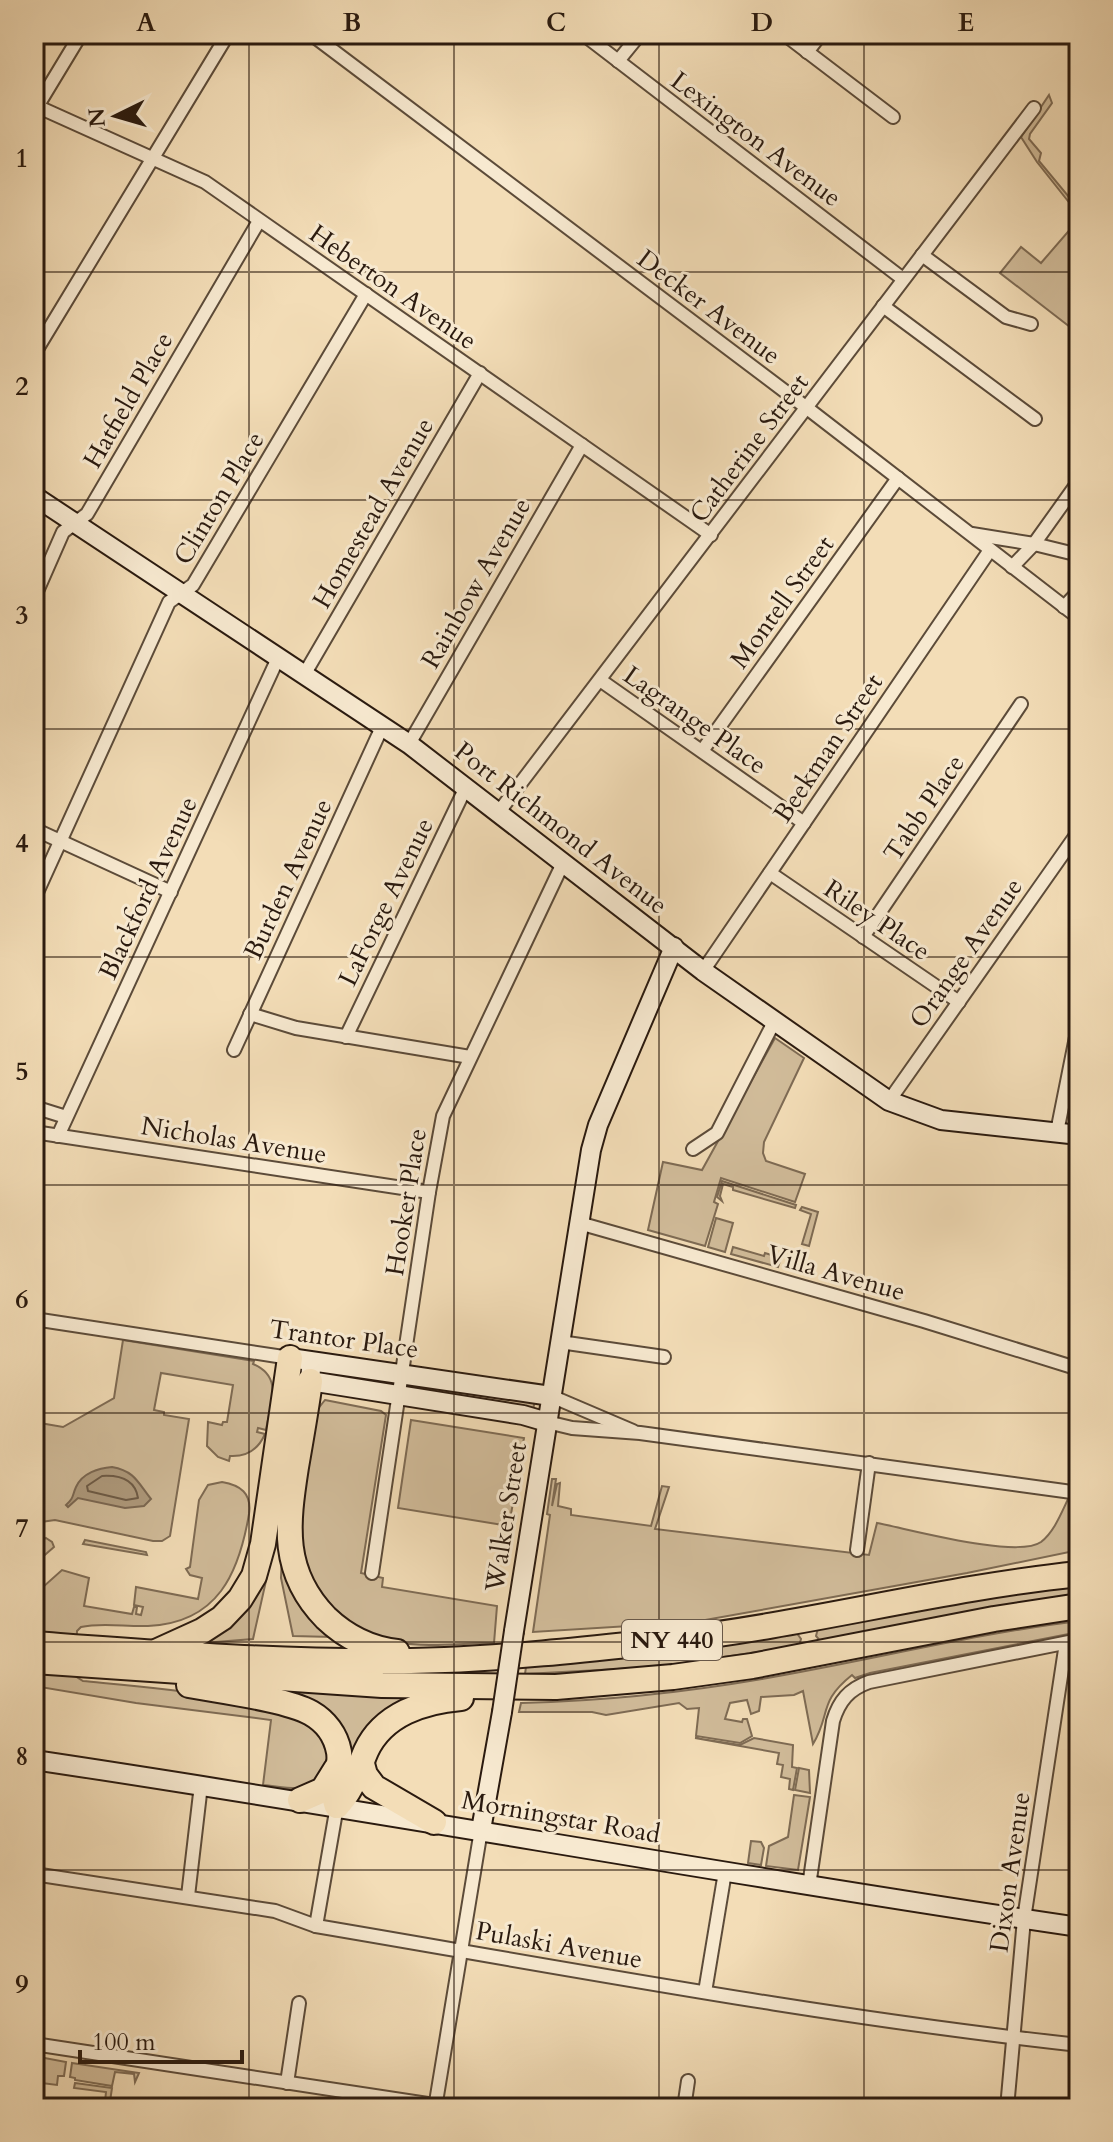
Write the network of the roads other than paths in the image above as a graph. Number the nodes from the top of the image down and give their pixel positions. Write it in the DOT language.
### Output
graph roads {
  1 [pos="81,34"];
  2 [pos="228,34"];
  3 [pos="311,34"];
  4 [pos="583,34"];
  5 [pos="640,34"];
  6 [pos="784,34"];
  7 [pos="821,34"];
  8 [pos="807,52"];
  9 [pos="618,61"];
  10 [pos="35,108"];
  11 [pos="1034,108"];
  12 [pos="893,117"];
  13 [pos="152,160"];
  14 [pos="259,221"];
  15 [pos="922,255"];
  16 [pos="903,279"];
  17 [pos="366,294"];
  18 [pos="883,306"];
  19 [pos="1031,324"];
  20 [pos="34,354"];
  21 [pos="480,373"];
  22 [pos="807,408"];
  23 [pos="1035,419"];
  24 [pos="582,445"];
  25 [pos="898,478"];
  26 [pos="1079,481"];
  27 [pos="34,496"];
  28 [pos="75,523"];
  29 [pos="972,534"];
  30 [pos="711,535"];
  31 [pos="1034,544"];
  32 [pos="990,550"];
  33 [pos="1079,555"];
  34 [pos="1012,567"];
  35 [pos="1079,591"];
  36 [pos="181,594"];
  37 [pos="34,598"];
  38 [pos="1064,607"];
  39 [pos="1079,618"];
  40 [pos="278,658"];
  41 [pos="304,675"];
  42 [pos="600,680"];
  43 [pos="1021,704"];
  44 [pos="382,727"];
  45 [pos="409,744"];
  46 [pos="702,751"];
  47 [pos="466,787"];
  48 [pos="498,813"];
  49 [pos="804,823"];
  50 [pos="34,829"];
  51 [pos="1079,831"];
  52 [pos="60,841"];
  53 [pos="1075,846"];
  54 [pos="563,863"];
  55 [pos="770,873"];
  56 [pos="171,892"];
  57 [pos="34,899"];
  58 [pos="863,937"];
  59 [pos="674,947"];
  60 [pos="703,971"];
  61 [pos="959,1002"];
  62 [pos="250,1014"];
  63 [pos="774,1022"];
  64 [pos="1079,1022"];
  65 [pos="346,1037"];
  66 [pos="234,1050"];
  67 [pos="470,1057"];
  68 [pos="889,1101"];
  69 [pos="34,1107"];
  70 [pos="66,1117"];
  71 [pos="34,1132"];
  72 [pos="1057,1132"];
  73 [pos="1079,1135"];
  74 [pos="58,1136"];
  75 [pos="693,1149"];
  76 [pos="429,1192"];
  77 [pos="579,1223"];
  78 [pos="34,1319"];
  79 [pos="560,1342"];
  80 [pos="664,1357"];
  81 [pos="304,1367"];
  82 [pos="1079,1369"];
  83 [pos="401,1373"];
  84 [pos="398,1395"];
  85 [pos="551,1396"];
  86 [pos="547,1422"];
  87 [pos="640,1433"];
  88 [pos="869,1463"];
  89 [pos="1079,1493"];
  90 [pos="857,1550"];
  91 [pos="1079,1556"];
  92 [pos="372,1573"];
  93 [pos="1079,1574"];
  94 [pos="894,1602"];
  95 [pos="1079,1606"];
  96 [pos="1072,1642"];
  97 [pos="34,1644"];
  98 [pos="155,1652"];
  99 [pos="110,1658"];
  100 [pos="447,1660"];
  101 [pos="34,1661"];
  102 [pos="556,1687"];
  103 [pos="351,1759"];
  104 [pos="34,1760"];
  105 [pos="201,1785"];
  106 [pos="300,1800"];
  107 [pos="337,1806"];
  108 [pos="434,1822"];
  109 [pos="481,1830"];
  110 [pos="725,1872"];
  111 [pos="34,1874"];
  112 [pos="809,1886"];
  113 [pos="188,1896"];
  114 [pos="1024,1919"];
  115 [pos="316,1926"];
  116 [pos="1079,1927"];
  117 [pos="459,1950"];
  118 [pos="705,1992"];
  119 [pos="299,2003"];
  120 [pos="1013,2038"];
  121 [pos="34,2044"];
  122 [pos="1079,2045"];
  123 [pos="688,2081"];
  124 [pos="287,2083"];
  125 [pos="435,2106"];
  126 [pos="454,2108"];
  127 [pos="684,2108"];
  128 [pos="1007,2108"];
  1 -- 10 [label="street"];
  2 -- 13 [label="street"];
  3 -- 22 [label="street, Decker Avenue"];
  4 -- 9 [label="street, Lexington Avenue"];
  5 -- 9 [label="street"];
  6 -- 8 [label="street"];
  7 -- 8 [label="street"];
  8 -- 12 [label="street"];
  9 -- 16 [label="street, Lexington Avenue"];
  10 -- 13 [label="street, Heberton Avenue"];
  11 -- 15 [label="street, Catherine Street"];
  13 -- 14 [label="street, Heberton Avenue"];
  13 -- 20 [label="street"];
  14 -- 17 [label="street, Heberton Avenue"];
  14 -- 28 [label="street, Hatfield Place"];
  15 -- 16 [label="street, Catherine Street"];
  15 -- 19 [label="street"];
  16 -- 18 [label="street, Catherine Street"];
  17 -- 21 [label="street, Heberton Avenue"];
  17 -- 36 [label="street, Clinton Place"];
  18 -- 22 [label="street, Catherine Street"];
  18 -- 23 [label="street"];
  21 -- 24 [label="street, Heberton Avenue"];
  21 -- 41 [label="street, Homestead Avenue"];
  22 -- 25 [label="street, Decker Avenue"];
  22 -- 30 [label="street, Catherine Street"];
  24 -- 30 [label="street, Heberton Avenue"];
  24 -- 45 [label="street, Rainbow Avenue"];
  25 -- 29 [label="street, Decker Avenue"];
  25 -- 46 [label="street, Montell Street"];
  26 -- 31 [label="street"];
  27 -- 28 [label="street, Port Richmond Avenue"];
  28 -- 36 [label="street, Port Richmond Avenue"];
  28 -- 37 [label="street, Hatfield Place"];
  29 -- 31 [label="street"];
  29 -- 32 [label="street, Decker Avenue"];
  30 -- 42 [label="street, Catherine Street"];
  31 -- 33 [label="street"];
  31 -- 34 [label="street"];
  32 -- 34 [label="street, Decker Avenue"];
  32 -- 49 [label="street, Beekman Street"];
  34 -- 38 [label="street, Decker Avenue"];
  35 -- 38 [label="street"];
  36 -- 40 [label="street, Port Richmond Avenue"];
  36 -- 52 [label="street, Clinton Place"];
  38 -- 39 [label="street, Decker Avenue"];
  40 -- 41 [label="street, Port Richmond Avenue"];
  40 -- 56 [label="street, Blackford Avenue"];
  41 -- 44 [label="street, Port Richmond Avenue"];
  42 -- 46 [label="street, Lagrange Place"];
  42 -- 48 [label="street, Catherine Street"];
  43 -- 58 [label="street, Tabb Place"];
  44 -- 45 [label="street, Port Richmond Avenue"];
  44 -- 62 [label="street, Burden Avenue"];
  45 -- 47 [label="street, Port Richmond Avenue"];
  46 -- 49 [label="street, Lagrange Place"];
  47 -- 48 [label="street, Port Richmond Avenue"];
  47 -- 65 [label="street, LaForge Avenue"];
  48 -- 54 [label="street, Port Richmond Avenue"];
  49 -- 55 [label="street, Beekman Street"];
  50 -- 52 [label="street"];
  51 -- 53 [label="street, Orange Avenue"];
  52 -- 56 [label="street"];
  52 -- 57 [label="street, Clinton Place"];
  53 -- 61 [label="street, Orange Avenue"];
  54 -- 59 [label="street, Port Richmond Avenue"];
  54 -- 67 [label="street, Hooker Place"];
  55 -- 58 [label="street, Riley Place"];
  55 -- 60 [label="street, Beekman Street"];
  56 -- 70 [label="street, Blackford Avenue"];
  58 -- 61 [label="street, Riley Place"];
  59 -- 60 [label="street, Port Richmond Avenue"];
  59 -- 77 [label="street, Walker Street"];
  60 -- 63 [label="street, Port Richmond Avenue"];
  61 -- 68 [label="street, Orange Avenue"];
  62 -- 65 [label="street"];
  62 -- 66 [label="street, Burden Avenue"];
  63 -- 68 [label="street, Port Richmond Avenue"];
  63 -- 75 [label="street"];
  64 -- 72 [label="street"];
  65 -- 67 [label="street"];
  67 -- 76 [label="street, Hooker Place"];
  68 -- 72 [label="street, Port Richmond Avenue"];
  69 -- 70 [label="street"];
  70 -- 74 [label="street, Blackford Avenue"];
  71 -- 74 [label="street, Nicholas Avenue"];
  72 -- 73 [label="street, Port Richmond Avenue"];
  74 -- 76 [label="street, Nicholas Avenue"];
  76 -- 83 [label="street, Hooker Place"];
  77 -- 79 [label="street, Walker Street"];
  77 -- 82 [label="street, Villa Avenue"];
  78 -- 81 [label="street, Trantor Place"];
  79 -- 80 [label="street"];
  79 -- 85 [label="street, Walker Street"];
  81 -- 83 [label="street, Trantor Place"];
  81 -- 84 [label="street, Trantor Place"];
  81 -- 98 [label="highway"];
  81 -- 100 [label="highway"];
  83 -- 84 [label="street, Hooker Place"];
  83 -- 85 [label="street, Trantor Place"];
  84 -- 86 [label="street, Trantor Place"];
  84 -- 92 [label="street, Hooker Place"];
  85 -- 86 [label="street, Walker Street"];
  85 -- 87 [label="street, Trantor Place"];
  86 -- 87 [label="street, Trantor Place"];
  86 -- 109 [label="street, Walker Street, bridge"];
  87 -- 88 [label="street, Trantor Place"];
  88 -- 89 [label="street, Trantor Place"];
  88 -- 90 [label="street"];
  91 -- 94 [label="highway"];
  93 -- 94 [label="highway, NY 440"];
  94 -- 100 [label="highway, NY 440"];
  95 -- 102 [label="highway, NY 440"];
  96 -- 112 [label="street"];
  96 -- 114 [label="street, Dixon Avenue"];
  97 -- 99 [label="highway, NY 440"];
  98 -- 99 [label="highway, NY 440"];
  98 -- 100 [label="highway, NY 440"];
  99 -- 101 [label="highway, NY 440"];
  99 -- 102 [label="highway, NY 440"];
  99 -- 103 [label="highway"];
  102 -- 103 [label="highway"];
  103 -- 106 [label="highway"];
  103 -- 107 [label="highway"];
  103 -- 108 [label="highway"];
  104 -- 105 [label="street, Morningstar Road"];
  105 -- 106 [label="street, Morningstar Road"];
  105 -- 113 [label="street"];
  106 -- 107 [label="street, Morningstar Road"];
  107 -- 108 [label="street, Morningstar Road"];
  107 -- 115 [label="street"];
  108 -- 109 [label="street, Morningstar Road"];
  109 -- 110 [label="street, Morningstar Road"];
  109 -- 117 [label="street, Walker Street"];
  110 -- 112 [label="street, Morningstar Road"];
  110 -- 118 [label="street"];
  111 -- 113 [label="street, Pulaski Avenue"];
  112 -- 114 [label="street, Morningstar Road"];
  113 -- 115 [label="street, Pulaski Avenue"];
  114 -- 116 [label="street, Morningstar Road"];
  114 -- 120 [label="street, Dixon Avenue"];
  115 -- 117 [label="street, Pulaski Avenue"];
  117 -- 118 [label="street, Pulaski Avenue"];
  117 -- 125 [label="street, Walker Street"];
  118 -- 120 [label="street, Pulaski Avenue"];
  119 -- 124 [label="street"];
  120 -- 122 [label="street, Pulaski Avenue"];
  120 -- 128 [label="street, Dixon Avenue"];
  121 -- 124 [label="street"];
  123 -- 127 [label="street"];
  124 -- 125 [label="street"];
  125 -- 126 [label="street"];
}
